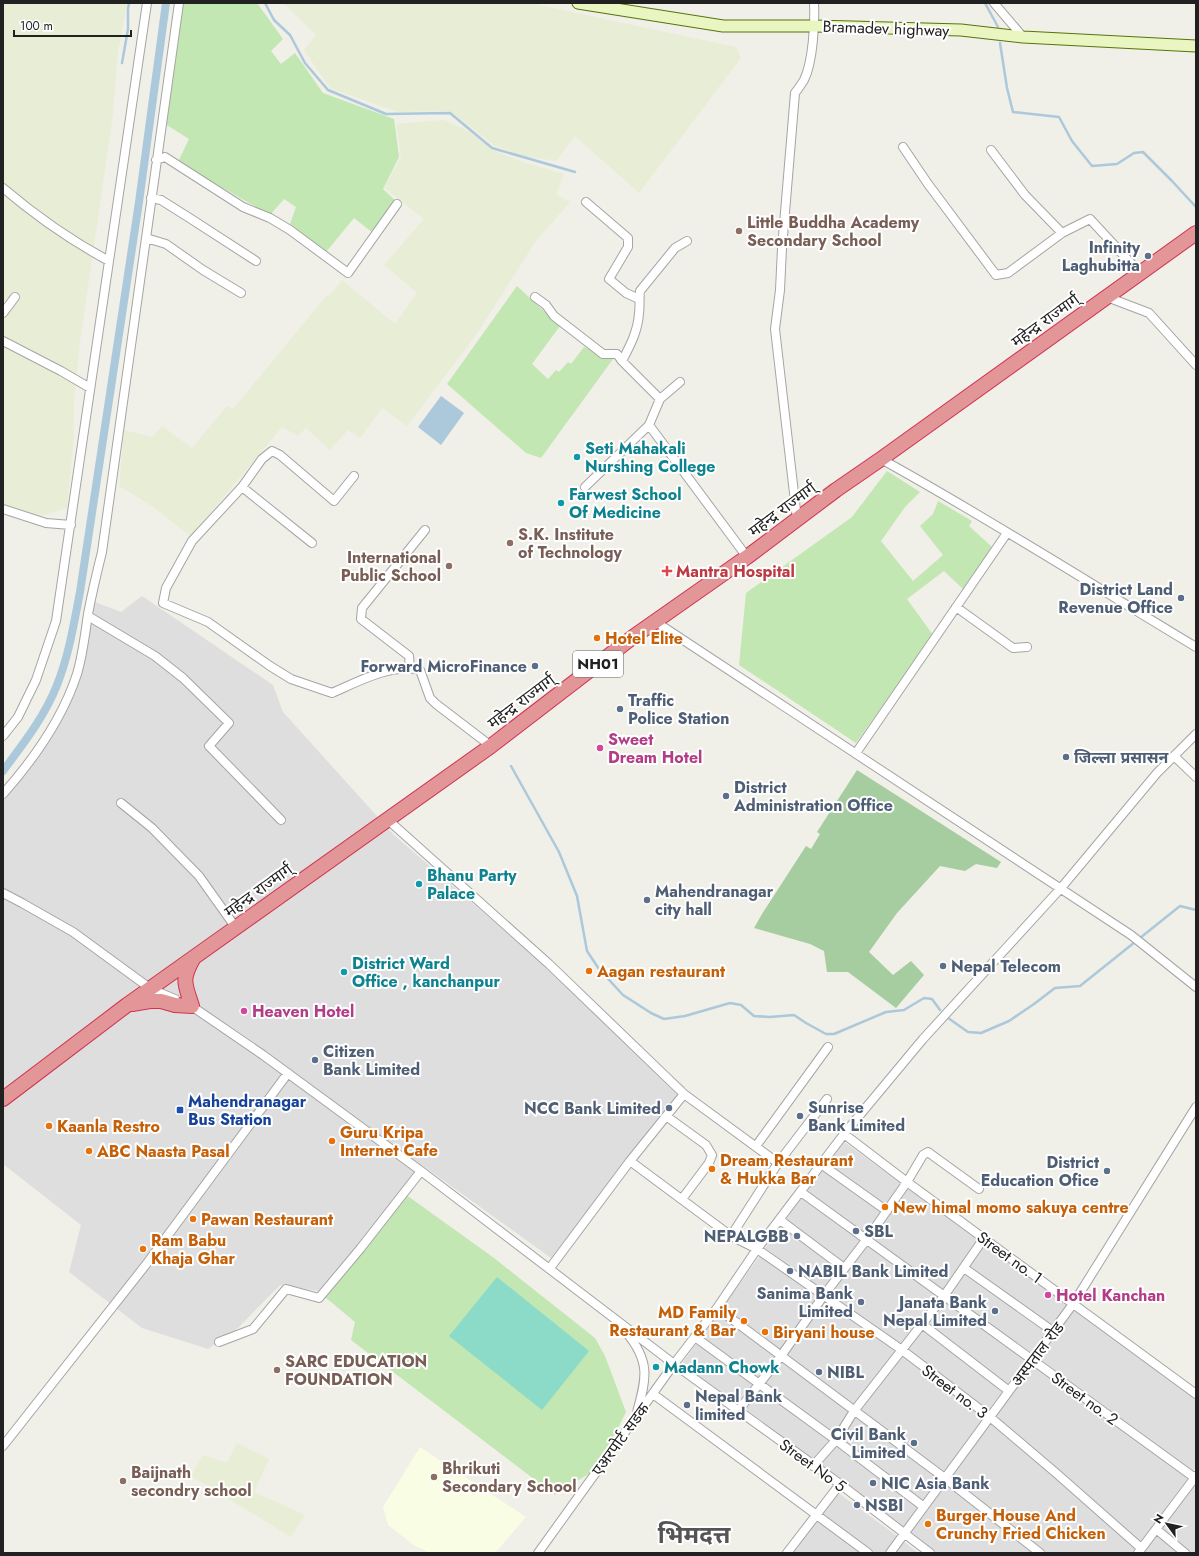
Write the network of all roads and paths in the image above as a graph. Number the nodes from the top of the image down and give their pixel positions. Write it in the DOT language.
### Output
graph roads {
  1 [pos="147,3"];
  2 [pos="179,3"];
  3 [pos="578,3"];
  4 [pos="814,3"];
  5 [pos="994,3"];
  6 [pos="815,26"];
  7 [pos="1023,37"];
  8 [pos="1196,46"];
  9 [pos="903,147"];
  10 [pos="991,150"];
  11 [pos="156,160"];
  12 [pos="3,188"];
  13 [pos="151,198"];
  14 [pos="586,202"];
  15 [pos="397,204"];
  16 [pos="1062,233"];
  17 [pos="1196,233"];
  18 [pos="146,238"];
  19 [pos="687,241"];
  20 [pos="109,261"];
  21 [pos="256,261"];
  22 [pos="1140,272"];
  23 [pos="241,293"];
  24 [pos="15,297"];
  25 [pos="535,297"];
  26 [pos="1107,297"];
  27 [pos="639,299"];
  28 [pos="3,313"];
  29 [pos="3,341"];
  30 [pos="622,361"];
  31 [pos="1196,365"];
  32 [pos="680,382"];
  33 [pos="90,388"];
  34 [pos="660,399"];
  35 [pos="649,425"];
  36 [pos="881,459"];
  37 [pos="354,476"];
  38 [pos="242,486"];
  39 [pos="585,487"];
  40 [pos="3,509"];
  41 [pos="798,519"];
  42 [pos="71,525"];
  43 [pos="425,530"];
  44 [pos="1007,533"];
  45 [pos="312,543"];
  46 [pos="748,557"];
  47 [pos="956,607"];
  48 [pos="88,616"];
  49 [pos="656,622"];
  50 [pos="1027,647"];
  51 [pos="1196,647"];
  52 [pos="410,668"];
  53 [pos="1196,734"];
  54 [pos="3,736"];
  55 [pos="491,746"];
  56 [pos="856,753"];
  57 [pos="1174,756"];
  58 [pos="1196,777"];
  59 [pos="3,794"];
  60 [pos="121,803"];
  61 [pos="387,819"];
  62 [pos="281,820"];
  63 [pos="1061,888"];
  64 [pos="3,894"];
  65 [pos="236,928"];
  66 [pos="194,957"];
  67 [pos="1196,987"];
  68 [pos="151,989"];
  69 [pos="127,1005"];
  70 [pos="192,1006"];
  71 [pos="828,1047"];
  72 [pos="288,1073"];
  73 [pos="684,1094"];
  74 [pos="3,1099"];
  75 [pos="827,1099"];
  76 [pos="1196,1106"];
  77 [pos="666,1116"];
  78 [pos="844,1134"];
  79 [pos="756,1146"];
  80 [pos="630,1161"];
  81 [pos="778,1163"];
  82 [pos="821,1164"];
  83 [pos="421,1171"];
  84 [pos="907,1182"];
  85 [pos="978,1189"];
  86 [pos="801,1192"];
  87 [pos="682,1200"];
  88 [pos="887,1211"];
  89 [pos="780,1220"];
  90 [pos="731,1236"];
  91 [pos="984,1238"];
  92 [pos="867,1239"];
  93 [pos="758,1249"];
  94 [pos="550,1268"];
  95 [pos="844,1268"];
  96 [pos="964,1268"];
  97 [pos="824,1295"];
  98 [pos="944,1296"];
  99 [pos="1073,1304"];
  100 [pos="717,1308"];
  101 [pos="616,1320"];
  102 [pos="922,1324"];
  103 [pos="1054,1332"];
  104 [pos="695,1337"];
  105 [pos="219,1342"];
  106 [pos="902,1350"];
  107 [pos="781,1356"];
  108 [pos="1032,1360"];
  109 [pos="674,1364"];
  110 [pos="759,1384"];
  111 [pos="1009,1391"];
  112 [pos="653,1394"];
  113 [pos="1196,1394"];
  114 [pos="738,1411"];
  115 [pos="854,1411"];
  116 [pos="990,1417"];
  117 [pos="635,1418"];
  118 [pos="836,1440"];
  119 [pos="3,1446"];
  120 [pos="813,1466"];
  121 [pos="1195,1477"];
  122 [pos="946,1478"];
  123 [pos="840,1484"];
  124 [pos="924,1507"];
  125 [pos="816,1515"];
  126 [pos="1156,1529"];
  127 [pos="904,1533"];
  128 [pos="1140,1551"];
  129 [pos="538,1553"];
  130 [pos="787,1553"];
  131 [pos="868,1553"];
  132 [pos="890,1553"];
  133 [pos="930,1553"];
  134 [pos="1040,1553"];
  135 [pos="1185,1553"];
  1 -- 20 [label="street"];
  2 -- 11 [label="street"];
  3 -- 6 [label="street, Bramadev highway"];
  4 -- 6 [label="street"];
  5 -- 7 [label="street"];
  6 -- 7 [label="street, Bramadev highway"];
  6 -- 41 [label="street"];
  7 -- 8 [label="street, Bramadev highway"];
  9 -- 16 [label="street"];
  10 -- 16 [label="street"];
  11 -- 13 [label="street"];
  11 -- 15 [label="street"];
  12 -- 20 [label="street"];
  13 -- 18 [label="street"];
  13 -- 21 [label="street"];
  14 -- 27 [label="street"];
  16 -- 22 [label="street"];
  17 -- 22 [label="highway, महेन्द्र राज्मार्ग् / NH01"];
  18 -- 23 [label="street"];
  18 -- 48 [label="street"];
  19 -- 27 [label="street"];
  20 -- 33 [label="street"];
  22 -- 26 [label="highway, महेन्द्र राज्मार्ग् / NH01"];
  24 -- 28 [label="street"];
  25 -- 30 [label="street"];
  26 -- 31 [label="street"];
  26 -- 36 [label="highway, महेन्द्र राज्मार्ग् / NH01"];
  27 -- 30 [label="street"];
  29 -- 33 [label="street"];
  30 -- 34 [label="street"];
  32 -- 34 [label="street"];
  33 -- 42 [label="street"];
  34 -- 35 [label="street"];
  35 -- 39 [label="street"];
  35 -- 46 [label="street"];
  36 -- 41 [label="highway, महेन्द्र राज्मार्ग् / NH01"];
  36 -- 44 [label="street"];
  37 -- 38 [label="street"];
  38 -- 45 [label="street"];
  38 -- 52 [label="street"];
  40 -- 42 [label="street"];
  41 -- 46 [label="highway, महेन्द्र राज्मार्ग् / NH01"];
  42 -- 54 [label="street"];
  43 -- 52 [label="street"];
  44 -- 47 [label="street"];
  44 -- 51 [label="street"];
  46 -- 49 [label="highway, महेन्द्र राज्मार्ग् / NH01"];
  47 -- 50 [label="street"];
  47 -- 56 [label="street"];
  48 -- 59 [label="street"];
  48 -- 62 [label="street"];
  49 -- 55 [label="highway, महेन्द्र राज्मार्ग् / NH01"];
  49 -- 56 [label="street"];
  52 -- 55 [label="street"];
  53 -- 57 [label="street, एअरपोर्ट सडक"];
  55 -- 61 [label="highway, महेन्द्र राज्मार्ग् / NH01"];
  56 -- 63 [label="street"];
  57 -- 58 [label="street"];
  57 -- 63 [label="street, एअरपोर्ट सडक"];
  60 -- 65 [label="street"];
  61 -- 65 [label="highway, महेन्द्र राज्मार्ग् / NH01"];
  61 -- 73 [label="street"];
  63 -- 67 [label="street"];
  63 -- 78 [label="street, एअरपोर्ट सडक"];
  64 -- 68 [label="street"];
  65 -- 66 [label="highway, महेन्द्र राज्मार्ग् / NH01"];
  66 -- 68 [label="highway, महेन्द्र राज्मार्ग् / NH01"];
  66 -- 70 [label="highway"];
  68 -- 69 [label="highway, महेन्द्र राज्मार्ग् / NH01"];
  68 -- 70 [label="street"];
  69 -- 70 [label="highway"];
  69 -- 74 [label="highway, महेन्द्र राज्मार्ग् / NH01"];
  70 -- 72 [label="street"];
  71 -- 79 [label="street"];
  72 -- 83 [label="street"];
  72 -- 119 [label="street"];
  73 -- 77 [label="street"];
  73 -- 79 [label="street"];
  75 -- 81 [label="street"];
  76 -- 99 [label="street, अस्पताल रोड"];
  77 -- 80 [label="street"];
  77 -- 87 [label="street"];
  78 -- 82 [label="street, एअरपोर्ट सडक"];
  78 -- 84 [label="street, Street no. 1"];
  79 -- 81 [label="street"];
  80 -- 87 [label="street, Street no. 3"];
  80 -- 94 [label="street"];
  81 -- 90 [label="street"];
  82 -- 86 [label="street, एअरपोर्ट सडक"];
  82 -- 88 [label="street"];
  83 -- 94 [label="street"];
  83 -- 105 [label="street"];
  84 -- 85 [label="street"];
  84 -- 88 [label="street"];
  84 -- 91 [label="street, Street no. 1"];
  86 -- 89 [label="street, एअरपोर्ट सडक"];
  86 -- 92 [label="street, Street no. 2"];
  87 -- 90 [label="street, Street no. 3"];
  88 -- 92 [label="street"];
  89 -- 93 [label="street, एअरपोर्ट सडक"];
  89 -- 95 [label="street"];
  90 -- 93 [label="street, Street no. 3"];
  91 -- 96 [label="street"];
  91 -- 99 [label="street, Street no. 1"];
  92 -- 95 [label="street"];
  92 -- 98 [label="street, Street no. 2"];
  93 -- 97 [label="street, Street no. 3"];
  93 -- 100 [label="street, एअरपोर्ट सडक"];
  94 -- 101 [label="street"];
  95 -- 97 [label="street"];
  96 -- 98 [label="street"];
  96 -- 103 [label="street"];
  97 -- 106 [label="street, Street no. 3"];
  97 -- 107 [label="street"];
  98 -- 102 [label="street"];
  98 -- 108 [label="street, Street no. 2"];
  99 -- 103 [label="street, अस्पताल रोड"];
  99 -- 113 [label="street, Street no. 1"];
  100 -- 104 [label="street, एअरपोर्ट सडक"];
  100 -- 107 [label="street"];
  101 -- 109 [label="street, Street No 5"];
  101 -- 117 [label="street"];
  102 -- 106 [label="street"];
  102 -- 111 [label="street"];
  103 -- 108 [label="street, अस्पताल रोड"];
  104 -- 109 [label="street, एअरपोर्ट सडक"];
  104 -- 110 [label="street"];
  106 -- 115 [label="street"];
  106 -- 116 [label="street, Street no. 3"];
  107 -- 110 [label="street"];
  107 -- 115 [label="street"];
  108 -- 111 [label="street, अस्पताल रोड"];
  108 -- 121 [label="street, Street no. 2"];
  109 -- 112 [label="street, एअरपोर्ट सडक"];
  109 -- 114 [label="street, Street No 5"];
  110 -- 114 [label="street"];
  110 -- 118 [label="street"];
  111 -- 116 [label="street, अस्पताल रोड"];
  112 -- 117 [label="street, एअरपोर्ट सडक"];
  112 -- 125 [label="street"];
  114 -- 120 [label="street, Street No 5"];
  115 -- 118 [label="street"];
  115 -- 122 [label="street"];
  116 -- 122 [label="street, अस्पताल रोड"];
  116 -- 128 [label="street, Street no. 3"];
  117 -- 129 [label="street, एअरपोर्ट सडक"];
  118 -- 120 [label="street"];
  118 -- 124 [label="street"];
  120 -- 123 [label="street, Street No 5"];
  121 -- 126 [label="street"];
  122 -- 124 [label="street, अस्पताल रोड"];
  122 -- 134 [label="street"];
  123 -- 125 [label="street"];
  123 -- 127 [label="street, Street No 5"];
  124 -- 127 [label="street, अस्पताल रोड"];
  125 -- 130 [label="street"];
  125 -- 131 [label="street"];
  126 -- 128 [label="street"];
  126 -- 135 [label="street"];
  127 -- 132 [label="street, अस्पताल रोड"];
  127 -- 133 [label="street, Street No 5"];
}
